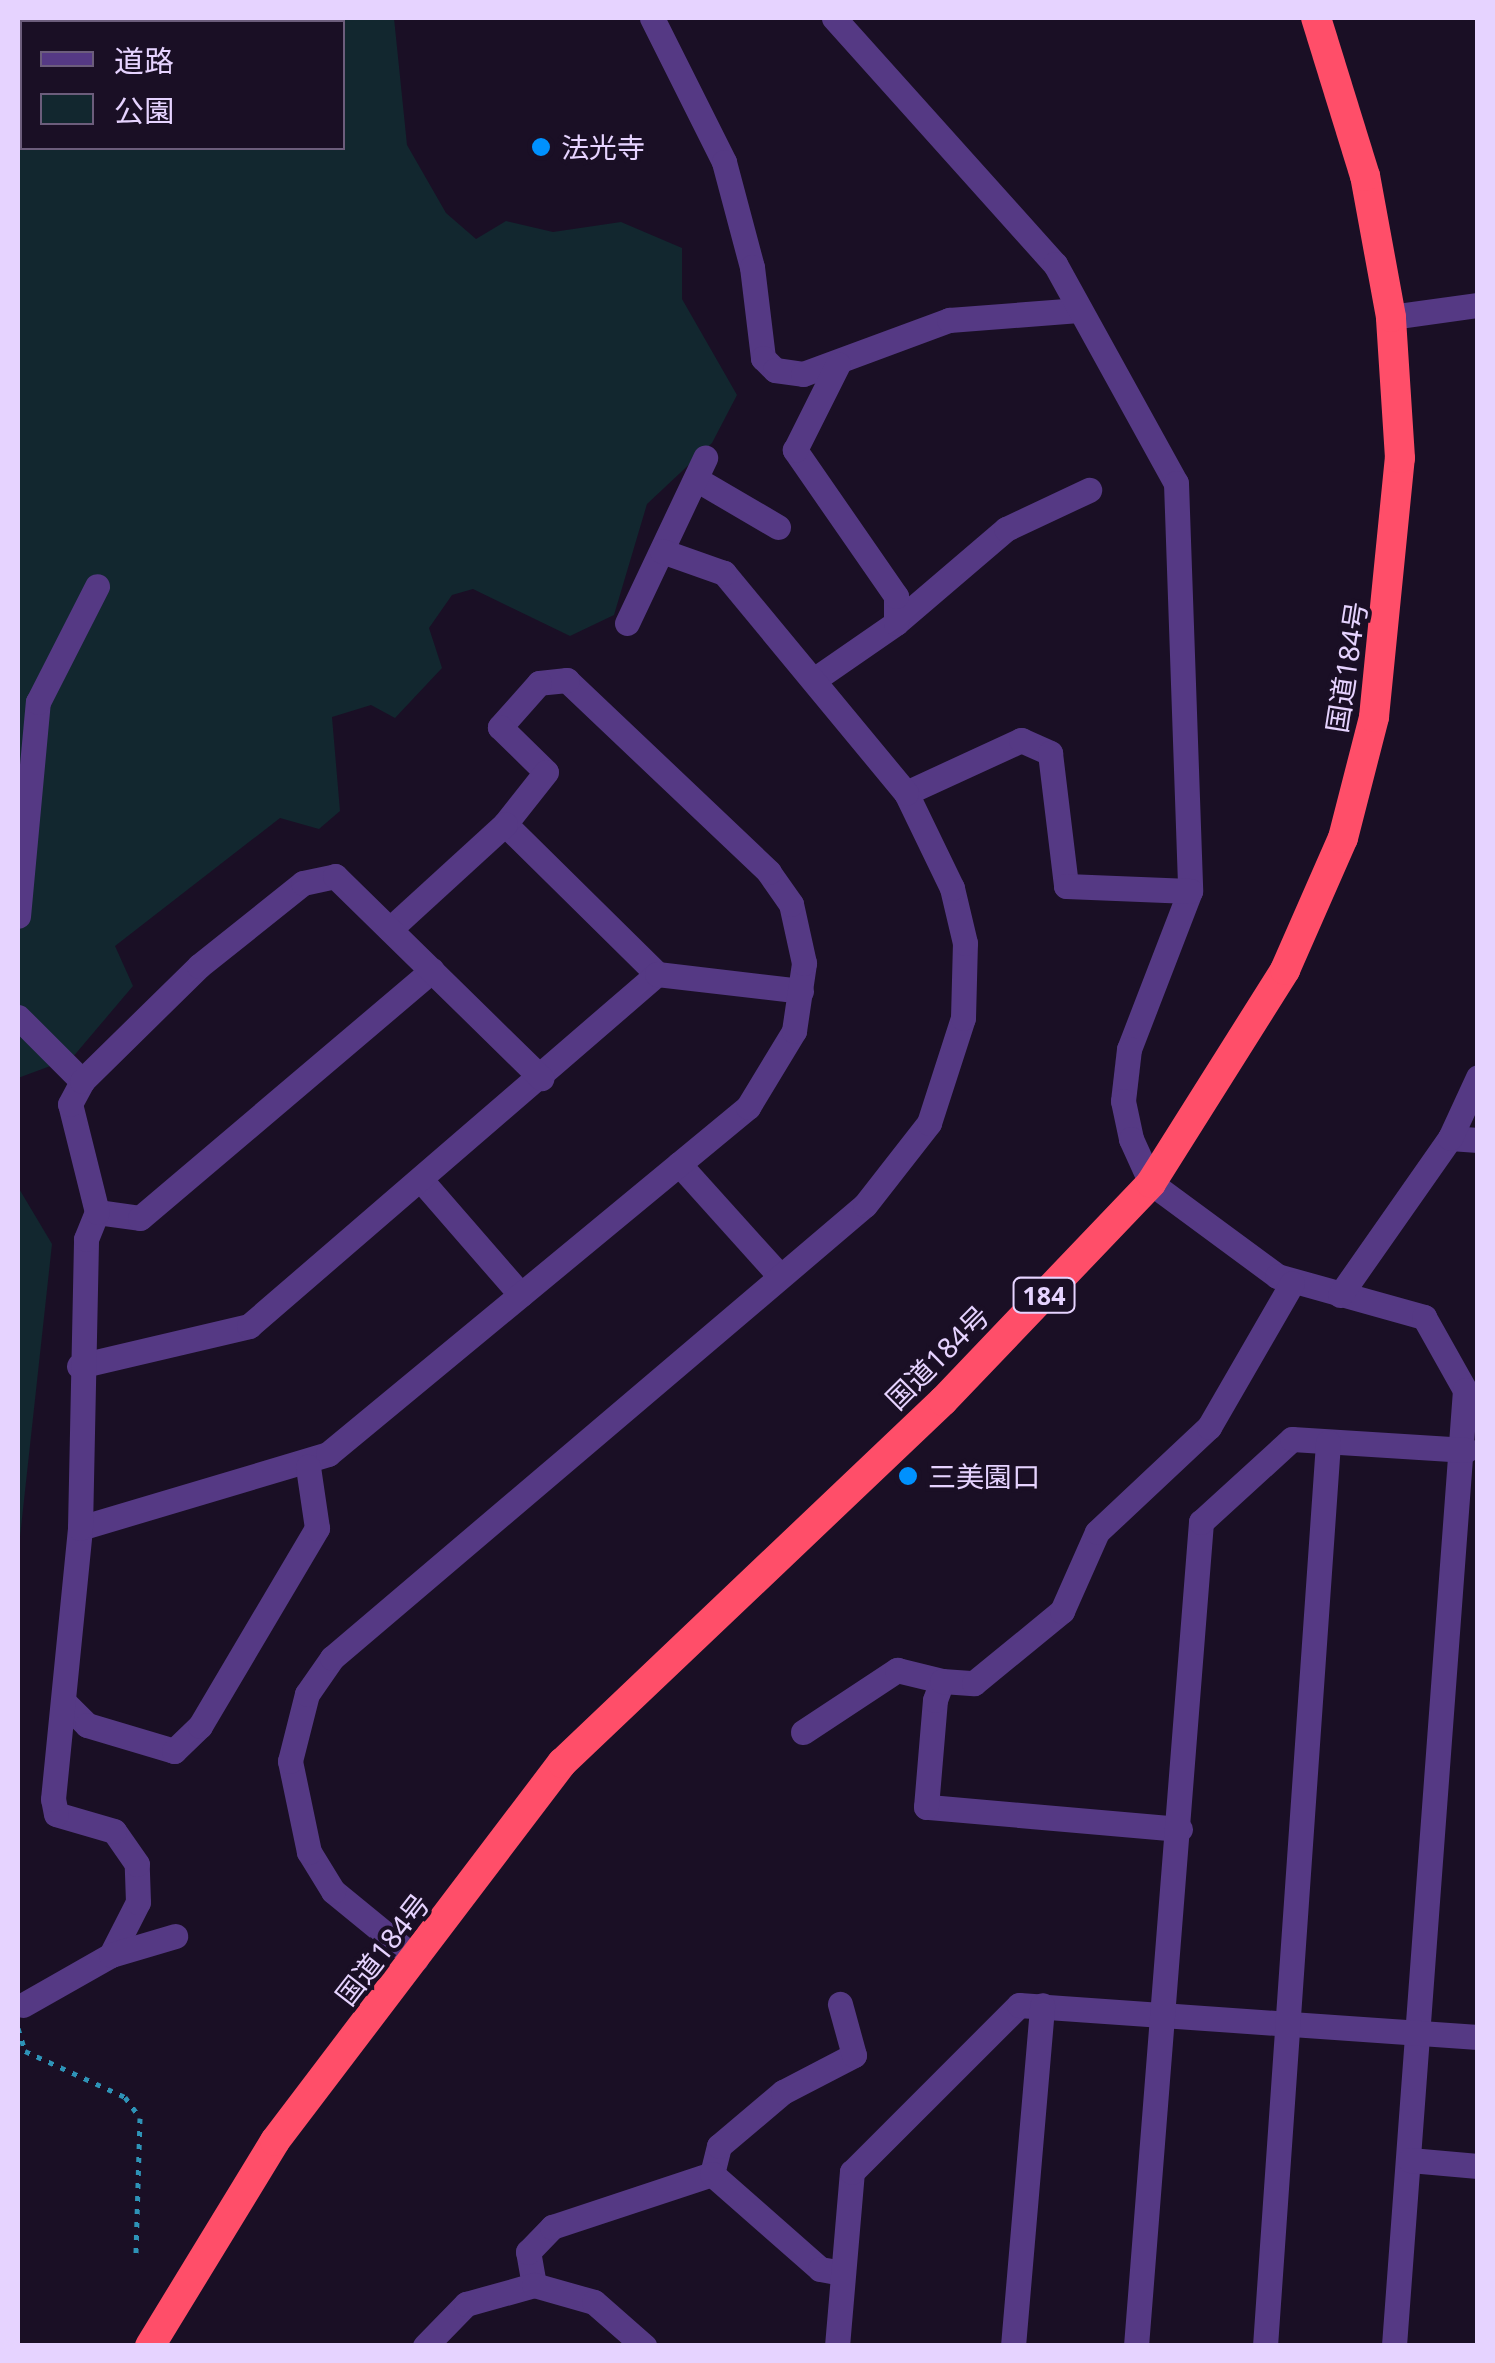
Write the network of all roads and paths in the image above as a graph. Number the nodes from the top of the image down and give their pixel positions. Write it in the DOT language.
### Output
graph roads {
  1 [pos="652,18"];
  2 [pos="834,18"];
  3 [pos="1316,18"];
  4 [pos="1478,304"];
  5 [pos="1079,310"];
  6 [pos="1391,318"];
  7 [pos="838,364"];
  8 [pos="1089,490"];
  9 [pos="778,526"];
  10 [pos="662,551"];
  11 [pos="98,586"];
  12 [pos="627,623"];
  13 [pos="896,623"];
  14 [pos="818,676"];
  15 [pos="906,793"];
  16 [pos="505,824"];
  17 [pos="1190,891"];
  18 [pos="18,916"];
  19 [pos="390,929"];
  20 [pos="432,970"];
  21 [pos="658,974"];
  22 [pos="801,991"];
  23 [pos="18,1017"];
  24 [pos="1478,1077"];
  25 [pos="540,1078"];
  26 [pos="82,1081"];
  27 [pos="1450,1138"];
  28 [pos="1478,1140"];
  29 [pos="679,1164"];
  30 [pos="422,1180"];
  31 [pos="1151,1183"];
  32 [pos="98,1212"];
  33 [pos="779,1274"];
  34 [pos="1292,1283"];
  35 [pos="521,1294"];
  36 [pos="1340,1296"];
  37 [pos="79,1366"];
  38 [pos="1328,1442"];
  39 [pos="1466,1450"];
  40 [pos="308,1467"];
  41 [pos="80,1528"];
  42 [pos="942,1681"];
  43 [pos="64,1703"];
  44 [pos="803,1732"];
  45 [pos="1180,1829"];
  46 [pos="174,1936"];
  47 [pos="111,1955"];
  48 [pos="416,1958"];
  49 [pos="840,2004"];
  50 [pos="1042,2005"];
  51 [pos="1167,2015"];
  52 [pos="20,2017"];
  53 [pos="1293,2026"];
  54 [pos="1422,2034"];
  55 [pos="1478,2037"];
  56 [pos="1410,2160"];
  57 [pos="1478,2166"];
  58 [pos="712,2174"];
  59 [pos="136,2253"];
  60 [pos="842,2273"];
  61 [pos="534,2285"];
  62 [pos="626,2340"];
  63 [pos="150,2346"];
  64 [pos="426,2346"];
  65 [pos="836,2346"];
  66 [pos="1013,2346"];
  67 [pos="1136,2346"];
  68 [pos="1264,2346"];
  69 [pos="1394,2346"];
  1 -- 7 [label="street"];
  2 -- 5 [label="street"];
  3 -- 6 [label="highway, 国道184号 / 184"];
  4 -- 6 [label="street"];
  5 -- 7 [label="street"];
  5 -- 17 [label="street"];
  6 -- 31 [label="highway, 国道184号 / 184"];
  7 -- 13 [label="street"];
  8 -- 13 [label="street"];
  9 -- 10 [label="street"];
  10 -- 12 [label="street"];
  10 -- 14 [label="street"];
  11 -- 18 [label="street"];
  13 -- 14 [label="street"];
  14 -- 15 [label="street"];
  15 -- 17 [label="street"];
  15 -- 33 [label="street"];
  16 -- 19 [label="street"];
  16 -- 21 [label="street"];
  16 -- 22 [label="street"];
  17 -- 31 [label="street"];
  19 -- 20 [label="street"];
  19 -- 26 [label="street"];
  20 -- 25 [label="street"];
  20 -- 32 [label="street"];
  21 -- 22 [label="street"];
  21 -- 25 [label="street"];
  22 -- 29 [label="street"];
  23 -- 26 [label="street"];
  24 -- 27 [label="street"];
  25 -- 30 [label="street"];
  26 -- 32 [label="street"];
  27 -- 28 [label="street"];
  27 -- 36 [label="street"];
  29 -- 33 [label="street"];
  29 -- 35 [label="street"];
  30 -- 35 [label="street"];
  30 -- 37 [label="street"];
  31 -- 34 [label="street"];
  31 -- 48 [label="highway, 国道184号 / 184"];
  32 -- 37 [label="street"];
  33 -- 48 [label="street"];
  34 -- 36 [label="street"];
  34 -- 42 [label="street"];
  35 -- 40 [label="street"];
  36 -- 39 [label="street"];
  37 -- 41 [label="street"];
  38 -- 39 [label="street"];
  38 -- 45 [label="street"];
  38 -- 53 [label="street"];
  39 -- 54 [label="street"];
  40 -- 41 [label="street"];
  40 -- 43 [label="street"];
  41 -- 43 [label="street"];
  42 -- 44 [label="street"];
  42 -- 45 [label="street"];
  43 -- 47 [label="street"];
  45 -- 51 [label="street"];
  46 -- 47 [label="street"];
  47 -- 52 [label="street"];
  48 -- 63 [label="highway, 国道184号 / 184"];
  49 -- 58 [label="street"];
  50 -- 51 [label="street"];
  50 -- 60 [label="street"];
  50 -- 66 [label="street"];
  51 -- 53 [label="street"];
  51 -- 67 [label="street"];
  52 -- 59 [label="path"];
  53 -- 54 [label="street"];
  53 -- 68 [label="street"];
  54 -- 55 [label="street"];
  54 -- 56 [label="street"];
  56 -- 57 [label="street"];
  56 -- 69 [label="street"];
  58 -- 60 [label="street"];
  58 -- 61 [label="street"];
  60 -- 65 [label="street"];
  61 -- 62 [label="street"];
  61 -- 64 [label="street"];
}
